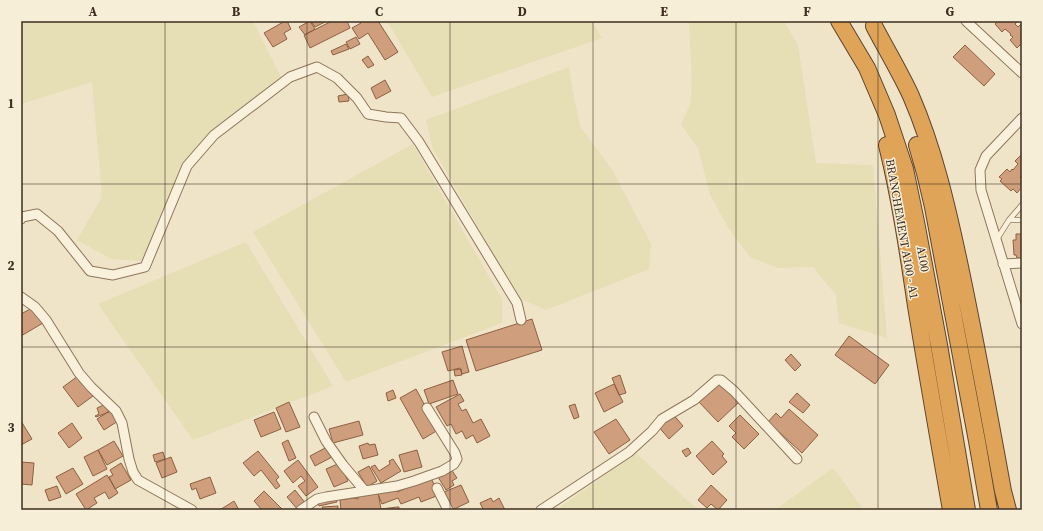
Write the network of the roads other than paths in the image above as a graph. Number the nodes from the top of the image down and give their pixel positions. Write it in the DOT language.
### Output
graph roads {
  1 [pos="839,21"];
  2 [pos="966,21"];
  3 [pos="873,24"];
  4 [pos="867,68"];
  5 [pos="1022,73"];
  6 [pos="1022,118"];
  7 [pos="1022,205"];
  8 [pos="21,219"];
  9 [pos="1009,220"];
  10 [pos="1022,220"];
  11 [pos="996,240"];
  12 [pos="1022,263"];
  13 [pos="1003,264"];
  14 [pos="21,297"];
  15 [pos="521,320"];
  16 [pos="1022,324"];
  17 [pos="427,408"];
  18 [pos="314,417"];
  19 [pos="797,459"];
  20 [pos="437,488"];
  21 [pos="364,490"];
  22 [pos="192,510"];
  23 [pos="301,510"];
  24 [pos="448,510"];
  25 [pos="541,510"];
  26 [pos="951,510"];
  27 [pos="967,510"];
  28 [pos="989,510"];
  29 [pos="1006,510"];
  1 -- 4 [label="highway, A100 / A100"];
  2 -- 5 [label="street"];
  3 -- 28 [label="highway, A100 / A100"];
  3 -- 29 [label="highway"];
  4 -- 26 [label="highway, BRANCHEMENT A100 - A1"];
  4 -- 27 [label="highway, A100 / A100"];
  6 -- 11 [label="street"];
  7 -- 9 [label="lane"];
  8 -- 15 [label="street"];
  9 -- 10 [label="lane"];
  9 -- 11 [label="lane"];
  11 -- 13 [label="street"];
  12 -- 13 [label="street"];
  13 -- 16 [label="street"];
  14 -- 22 [label="street"];
  17 -- 21 [label="street"];
  18 -- 21 [label="street"];
  19 -- 25 [label="street"];
  20 -- 24 [label="street"];
  21 -- 23 [label="street"];
}
